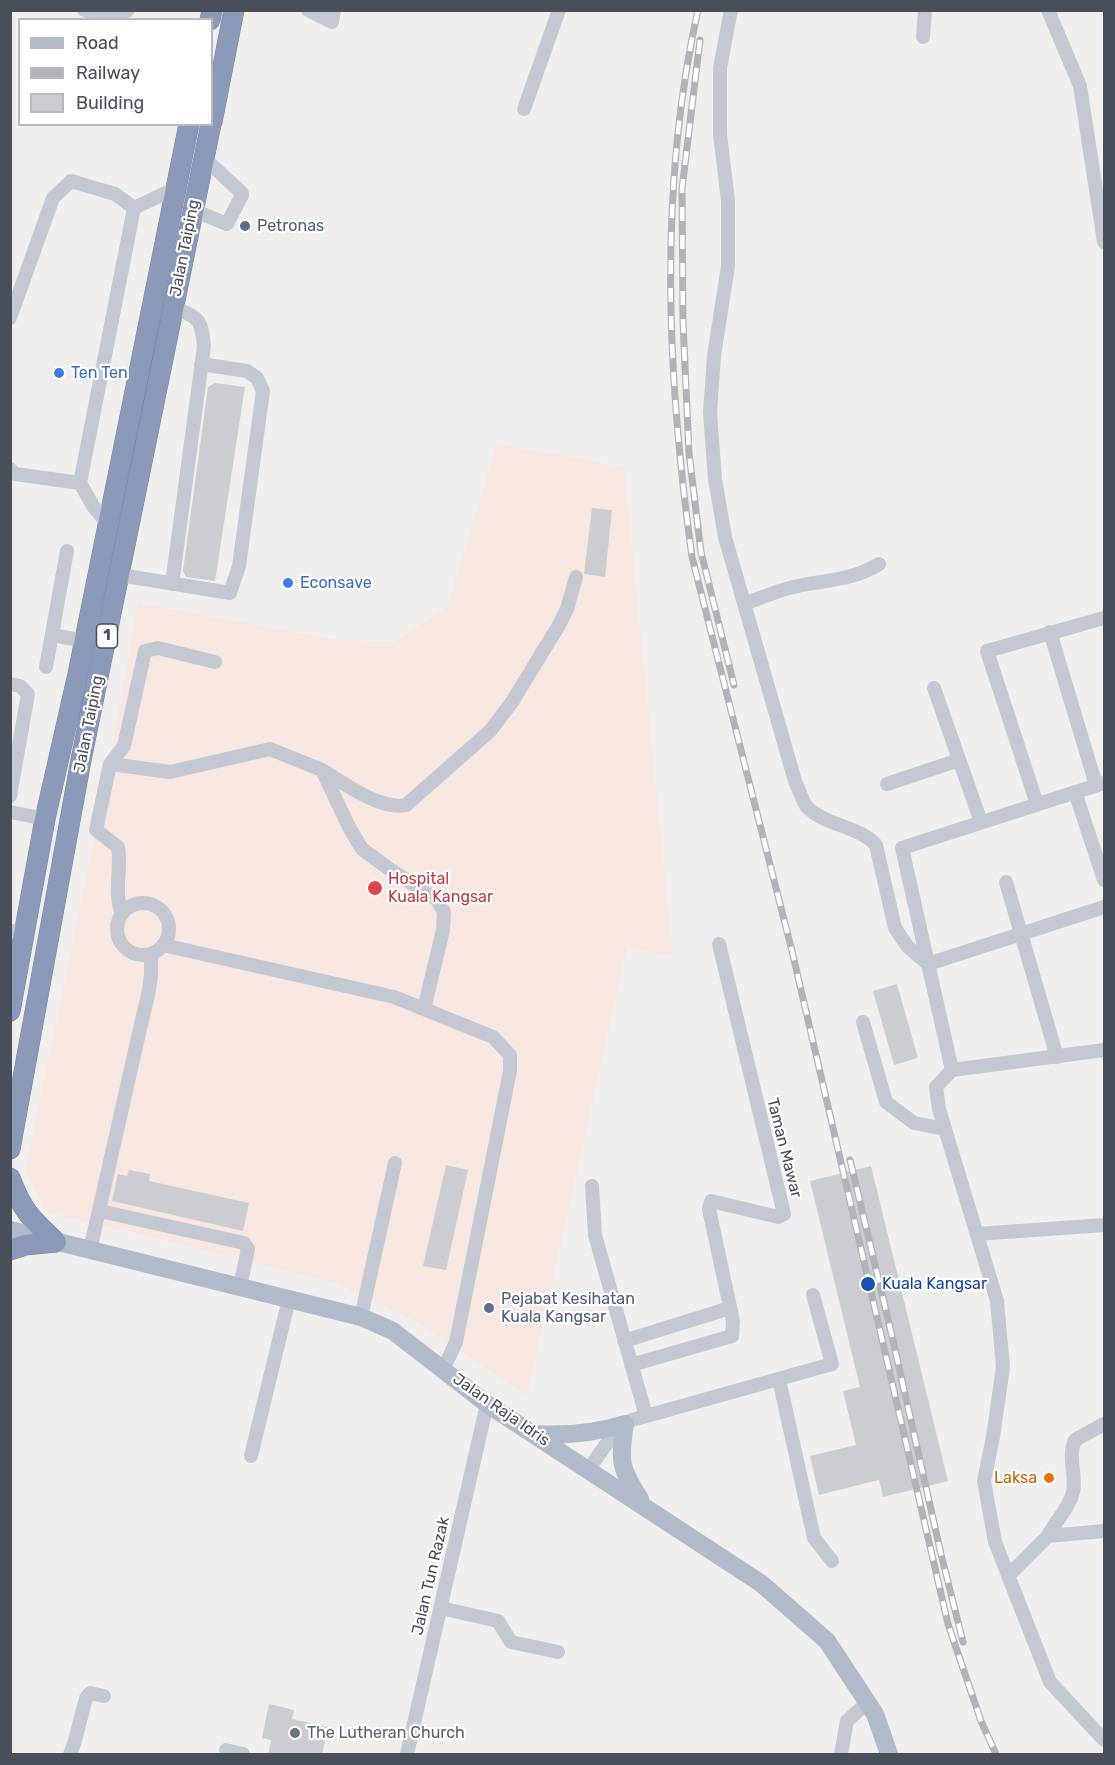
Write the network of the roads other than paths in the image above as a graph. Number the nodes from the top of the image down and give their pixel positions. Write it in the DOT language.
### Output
graph roads {
  1 [pos="84,10"];
  2 [pos="128,10"];
  3 [pos="234,10"];
  4 [pos="308,10"];
  5 [pos="334,10"];
  6 [pos="559,10"];
  7 [pos="730,10"];
  8 [pos="925,10"];
  9 [pos="1048,10"];
  10 [pos="923,38"];
  11 [pos="524,109"];
  12 [pos="213,113"];
  13 [pos="189,126"];
  14 [pos="210,126"];
  15 [pos="204,158"];
  16 [pos="176,188"];
  17 [pos="134,208"];
  18 [pos="193,210"];
  19 [pos="1104,242"];
  20 [pos="174,307"];
  21 [pos="10,318"];
  22 [pos="201,364"];
  23 [pos="10,469"];
  24 [pos="80,483"];
  25 [pos="108,524"];
  26 [pos="67,552"];
  27 [pos="879,564"];
  28 [pos="120,575"];
  29 [pos="576,578"];
  30 [pos="172,584"];
  31 [pos="744,604"];
  32 [pos="1104,618"];
  33 [pos="1050,632"];
  34 [pos="52,635"];
  35 [pos="85,640"];
  36 [pos="215,662"];
  37 [pos="46,667"];
  38 [pos="10,684"];
  39 [pos="934,688"];
  40 [pos="81,760"];
  41 [pos="959,760"];
  42 [pos="110,764"];
  43 [pos="322,771"];
  44 [pos="887,784"];
  45 [pos="1100,784"];
  46 [pos="1075,792"];
  47 [pos="10,796"];
  48 [pos="1037,804"];
  49 [pos="10,813"];
  50 [pos="45,819"];
  51 [pos="981,822"];
  52 [pos="876,845"];
  53 [pos="902,848"];
  54 [pos="1104,880"];
  55 [pos="1006,882"];
  56 [pos="1104,907"];
  57 [pos="122,914"];
  58 [pos="17,931"];
  59 [pos="1021,934"];
  60 [pos="719,944"];
  61 [pos="163,945"];
  62 [pos="150,954"];
  63 [pos="928,964"];
  64 [pos="424,1009"];
  65 [pos="10,1011"];
  66 [pos="862,1022"];
  67 [pos="1104,1050"];
  68 [pos="1057,1057"];
  69 [pos="952,1070"];
  70 [pos="945,1130"];
  71 [pos="10,1149"];
  72 [pos="395,1163"];
  73 [pos="10,1178"];
  74 [pos="592,1186"];
  75 [pos="100,1212"];
  76 [pos="1104,1225"];
  77 [pos="10,1230"];
  78 [pos="977,1234"];
  79 [pos="56,1242"];
  80 [pos="10,1250"];
  81 [pos="90,1250"];
  82 [pos="240,1287"];
  83 [pos="813,1295"];
  84 [pos="289,1299"];
  85 [pos="730,1308"];
  86 [pos="361,1317"];
  87 [pos="624,1341"];
  88 [pos="631,1365"];
  89 [pos="443,1370"];
  90 [pos="779,1379"];
  91 [pos="487,1404"];
  92 [pos="646,1416"];
  93 [pos="625,1424"];
  94 [pos="1104,1424"];
  95 [pos="534,1434"];
  96 [pos="251,1456"];
  97 [pos="589,1469"];
  98 [pos="646,1507"];
  99 [pos="1104,1531"];
  100 [pos="1048,1536"];
  101 [pos="832,1561"];
  102 [pos="1008,1576"];
  103 [pos="441,1608"];
  104 [pos="558,1652"];
  105 [pos="104,1696"];
  106 [pos="867,1702"];
  107 [pos="1104,1740"];
  108 [pos="226,1750"];
  109 [pos="70,1755"];
  110 [pos="243,1755"];
  111 [pos="407,1755"];
  112 [pos="841,1755"];
  113 [pos="889,1755"];
  1 -- 2 [label="street"];
  3 -- 12 [label="highway, Jalan Taiping / 1"];
  4 -- 5 [label="street"];
  6 -- 11 [label="street"];
  7 -- 31 [label="street"];
  8 -- 10 [label="street"];
  9 -- 19 [label="street"];
  13 -- 16 [label="highway, Jalan Taiping / 1"];
  14 -- 15 [label="highway, Jalan Taiping / 1"];
  15 -- 18 [label="highway, Jalan Taiping / 1"];
  15 -- 18 [label="street"];
  16 -- 17 [label="street"];
  16 -- 25 [label="highway, Jalan Taiping / 1"];
  17 -- 21 [label="street"];
  17 -- 24 [label="street"];
  18 -- 20 [label="highway, Jalan Taiping / 1"];
  20 -- 22 [label="street"];
  20 -- 28 [label="highway, Jalan Taiping / 1"];
  22 -- 30 [label="street"];
  22 -- 30 [label="street"];
  23 -- 24 [label="street"];
  24 -- 25 [label="street"];
  25 -- 35 [label="highway, Jalan Taiping / 1"];
  26 -- 34 [label="street"];
  27 -- 31 [label="street"];
  28 -- 30 [label="street"];
  28 -- 40 [label="highway, Jalan Taiping / 1"];
  29 -- 43 [label="street"];
  31 -- 52 [label="street"];
  32 -- 33 [label="street"];
  33 -- 45 [label="street"];
  33 -- 48 [label="street"];
  34 -- 35 [label="street"];
  34 -- 37 [label="street"];
  35 -- 50 [label="highway, Jalan Taiping / 1"];
  36 -- 42 [label="street"];
  38 -- 47 [label="street"];
  39 -- 41 [label="street"];
  40 -- 50 [label="highway"];
  40 -- 71 [label="highway, Jalan Taiping / 1"];
  41 -- 44 [label="street"];
  41 -- 51 [label="street"];
  42 -- 43 [label="street"];
  42 -- 57 [label="street"];
  43 -- 64 [label="street"];
  45 -- 46 [label="street"];
  46 -- 48 [label="street"];
  46 -- 54 [label="street"];
  48 -- 51 [label="street"];
  49 -- 50 [label="street"];
  50 -- 58 [label="highway, Jalan Taiping / 1"];
  51 -- 53 [label="street"];
  52 -- 53 [label="street"];
  52 -- 63 [label="street"];
  53 -- 63 [label="street"];
  55 -- 59 [label="street"];
  56 -- 59 [label="street"];
  57 -- 61 [label="street"];
  57 -- 62 [label="street"];
  58 -- 65 [label="highway, Jalan Taiping / 1"];
  59 -- 63 [label="street"];
  59 -- 68 [label="street"];
  60 -- 85 [label="street, Taman Mawar"];
  61 -- 62 [label="street"];
  61 -- 64 [label="street"];
  62 -- 75 [label="street"];
  63 -- 69 [label="street"];
  64 -- 89 [label="street"];
  66 -- 70 [label="street"];
  67 -- 68 [label="street"];
  68 -- 69 [label="street"];
  69 -- 70 [label="street"];
  70 -- 78 [label="street"];
  72 -- 86 [label="street"];
  73 -- 79 [label="highway"];
  74 -- 87 [label="street"];
  75 -- 81 [label="street"];
  75 -- 82 [label="street"];
  76 -- 78 [label="street"];
  77 -- 79 [label="main road, Jalan Raja Idris"];
  78 -- 102 [label="street"];
  79 -- 80 [label="highway"];
  79 -- 81 [label="main road, Jalan Raja Idris"];
  81 -- 82 [label="main road, Jalan Raja Idris"];
  82 -- 84 [label="main road, Jalan Raja Idris"];
  83 -- 90 [label="street"];
  84 -- 86 [label="main road, Jalan Raja Idris"];
  84 -- 96 [label="street"];
  85 -- 87 [label="street"];
  85 -- 88 [label="street, Taman Mawar"];
  86 -- 89 [label="main road, Jalan Raja Idris"];
  87 -- 88 [label="street"];
  88 -- 92 [label="street"];
  89 -- 91 [label="main road, Jalan Raja Idris"];
  90 -- 92 [label="street"];
  90 -- 101 [label="street"];
  91 -- 95 [label="main road, Jalan Raja Idris"];
  91 -- 103 [label="street, Jalan Tun Razak"];
  92 -- 93 [label="street"];
  93 -- 95 [label="main road"];
  93 -- 97 [label="street"];
  93 -- 98 [label="main road"];
  94 -- 100 [label="street"];
  95 -- 97 [label="main road, Jalan Raja Idris"];
  97 -- 98 [label="main road, Jalan Raja Idris"];
  98 -- 106 [label="main road, Jalan Raja Idris"];
  99 -- 100 [label="street"];
  100 -- 102 [label="street"];
  102 -- 107 [label="street"];
  103 -- 104 [label="street"];
  103 -- 111 [label="street, Jalan Tun Razak"];
  105 -- 109 [label="street"];
  106 -- 112 [label="street"];
  106 -- 113 [label="main road, Jalan Raja Idris"];
  108 -- 110 [label="street"];
}
